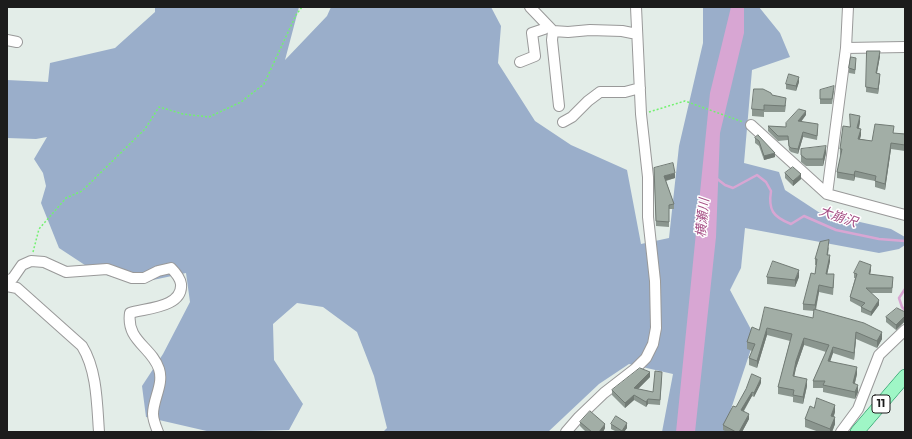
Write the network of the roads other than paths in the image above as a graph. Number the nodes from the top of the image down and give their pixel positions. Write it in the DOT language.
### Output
graph roads {
  1 [pos="636,7"];
  2 [pos="848,7"];
  3 [pos="534,8"];
  4 [pos="551,28"];
  5 [pos="637,34"];
  6 [pos="905,46"];
  7 [pos="846,48"];
  8 [pos="520,62"];
  9 [pos="640,88"];
  10 [pos="559,106"];
  11 [pos="562,122"];
  12 [pos="751,124"];
  13 [pos="827,194"];
  14 [pos="905,215"];
  15 [pos="7,281"];
  16 [pos="7,286"];
  17 [pos="905,330"];
  18 [pos="905,376"];
  19 [pos="99,432"];
  20 [pos="158,432"];
  21 [pos="567,432"];
  22 [pos="841,432"];
  23 [pos="857,432"];
  1 -- 5 [label="street"];
  2 -- 7 [label="street"];
  3 -- 4 [label="street"];
  4 -- 5 [label="street"];
  4 -- 8 [label="street"];
  4 -- 10 [label="street"];
  5 -- 9 [label="street"];
  6 -- 7 [label="street"];
  7 -- 13 [label="street"];
  9 -- 11 [label="street"];
  9 -- 21 [label="street"];
  12 -- 13 [label="street"];
  13 -- 14 [label="street"];
  15 -- 20 [label="street"];
  16 -- 19 [label="street"];
  17 -- 22 [label="street"];
  18 -- 23 [label="main road, 11"];
}
